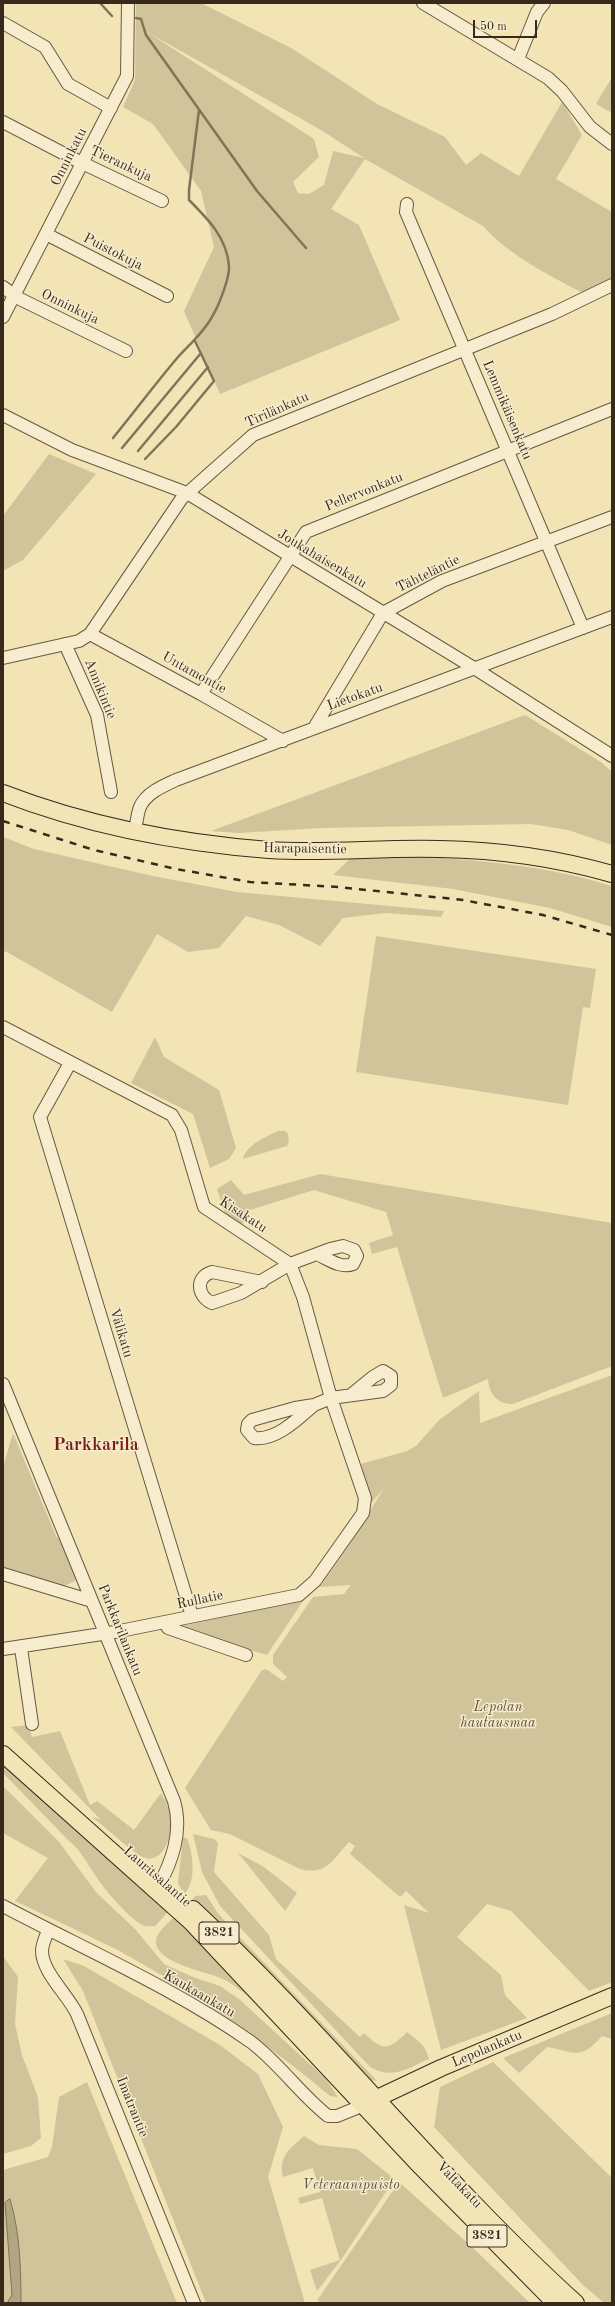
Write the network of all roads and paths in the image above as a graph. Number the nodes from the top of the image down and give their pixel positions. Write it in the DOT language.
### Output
graph roads {
  1 [pos="128,3"];
  2 [pos="544,3"];
  3 [pos="425,4"];
  4 [pos="3,23"];
  5 [pos="518,59"];
  6 [pos="111,108"];
  7 [pos="3,122"];
  8 [pos="612,144"];
  9 [pos="82,163"];
  10 [pos="162,200"];
  11 [pos="407,204"];
  12 [pos="46,234"];
  13 [pos="612,285"];
  14 [pos="3,288"];
  15 [pos="15,294"];
  16 [pos="167,296"];
  17 [pos="3,317"];
  18 [pos="464,350"];
  19 [pos="126,351"];
  20 [pos="612,409"];
  21 [pos="3,415"];
  22 [pos="507,450"];
  23 [pos="187,494"];
  24 [pos="612,517"];
  25 [pos="546,541"];
  26 [pos="289,556"];
  27 [pos="383,613"];
  28 [pos="612,617"];
  29 [pos="583,628"];
  30 [pos="90,634"];
  31 [pos="65,644"];
  32 [pos="3,658"];
  33 [pos="474,668"];
  34 [pos="201,694"];
  35 [pos="314,728"];
  36 [pos="282,740"];
  37 [pos="612,756"];
  38 [pos="111,792"];
  39 [pos="3,793"];
  40 [pos="134,832"];
  41 [pos="612,874"];
  42 [pos="3,1027"];
  43 [pos="70,1063"];
  44 [pos="317,1254"];
  45 [pos="290,1264"];
  46 [pos="262,1282"];
  47 [pos="3,1384"];
  48 [pos="351,1395"];
  49 [pos="331,1398"];
  50 [pos="314,1405"];
  51 [pos="3,1574"];
  52 [pos="92,1601"];
  53 [pos="192,1616"];
  54 [pos="167,1625"];
  55 [pos="105,1633"];
  56 [pos="21,1648"];
  57 [pos="3,1649"];
  58 [pos="246,1655"];
  59 [pos="32,1724"];
  60 [pos="3,1754"];
  61 [pos="159,1886"];
  62 [pos="3,1906"];
  63 [pos="48,1930"];
  64 [pos="612,1996"];
  65 [pos="371,2102"];
  66 [pos="194,2302"];
  67 [pos="555,2303"];
  68 [pos="576,2303"];
  1 -- 6 [label="street, Onninkatu"];
  2 -- 5 [label="street"];
  3 -- 5 [label="street"];
  4 -- 6 [label="street"];
  5 -- 8 [label="street"];
  6 -- 9 [label="street, Onninkatu"];
  7 -- 9 [label="street, Tierankuja"];
  9 -- 10 [label="street, Tierankuja"];
  9 -- 12 [label="street, Onninkatu"];
  11 -- 18 [label="street, Lemmikäisenkatu"];
  12 -- 15 [label="street, Onninkatu"];
  12 -- 16 [label="street, Puistokuja"];
  13 -- 18 [label="street, Tirilänkatu"];
  14 -- 15 [label="street, Onninkuja"];
  15 -- 17 [label="street, Onninkatu"];
  15 -- 19 [label="street, Onninkuja"];
  18 -- 22 [label="street, Lemmikäisenkatu"];
  18 -- 23 [label="street, Tirilänkatu"];
  20 -- 22 [label="street, Pellervonkatu"];
  21 -- 23 [label="street, Joukahaisenkatu"];
  22 -- 25 [label="street, Lemmikäisenkatu"];
  22 -- 26 [label="street, Pellervonkatu"];
  23 -- 26 [label="street, Joukahaisenkatu"];
  23 -- 30 [label="street, Tirilänkatu"];
  24 -- 25 [label="street, Tähteläntie"];
  25 -- 27 [label="street, Tähteläntie"];
  25 -- 29 [label="street, Lemmikäisenkatu"];
  26 -- 27 [label="street, Joukahaisenkatu"];
  26 -- 34 [label="street, Pellervonkatu"];
  27 -- 33 [label="street, Joukahaisenkatu"];
  27 -- 35 [label="street"];
  28 -- 29 [label="street, Lietokatu"];
  29 -- 33 [label="street, Lietokatu"];
  30 -- 31 [label="street"];
  30 -- 34 [label="street, Untamontie"];
  31 -- 32 [label="street"];
  31 -- 38 [label="street, Annikintie"];
  33 -- 35 [label="street, Lietokatu"];
  33 -- 37 [label="street, Joukahaisenkatu"];
  34 -- 36 [label="street, Untamontie"];
  35 -- 36 [label="street, Lietokatu"];
  36 -- 40 [label="street, Lietokatu"];
  39 -- 40 [label="main road, Harapaisentie"];
  40 -- 41 [label="main road, Harapaisentie"];
  42 -- 43 [label="street, Kisakatu"];
  43 -- 45 [label="street, Kisakatu"];
  43 -- 53 [label="street, Välikatu"];
  44 -- 45 [label="street"];
  45 -- 46 [label="street"];
  45 -- 49 [label="street"];
  47 -- 52 [label="street, Parkkarilankatu"];
  48 -- 49 [label="street"];
  49 -- 50 [label="street"];
  49 -- 53 [label="street, Rullatie"];
  50 -- 50 [label="street"];
  51 -- 52 [label="street"];
  52 -- 55 [label="street, Parkkarilankatu"];
  53 -- 54 [label="street, Rullatie"];
  54 -- 55 [label="street, Rullatie"];
  54 -- 58 [label="street"];
  55 -- 56 [label="street, Rullatie"];
  55 -- 61 [label="street, Parkkarilankatu"];
  56 -- 57 [label="street, Rullatie"];
  56 -- 59 [label="street"];
  60 -- 61 [label="main road, Lauritsalantie / 3821"];
  61 -- 65 [label="main road, Lauritsalantie / 3821"];
  62 -- 63 [label="street, Kaukaankatu"];
  63 -- 65 [label="street, Kaukaankatu"];
  63 -- 66 [label="street, Imatrantie"];
  64 -- 65 [label="main road, Lepolankatu"];
  65 -- 67 [label="main road, Valtakatu / 3821"];
  65 -- 68 [label="main road, Valtakatu / 3821"];
}
